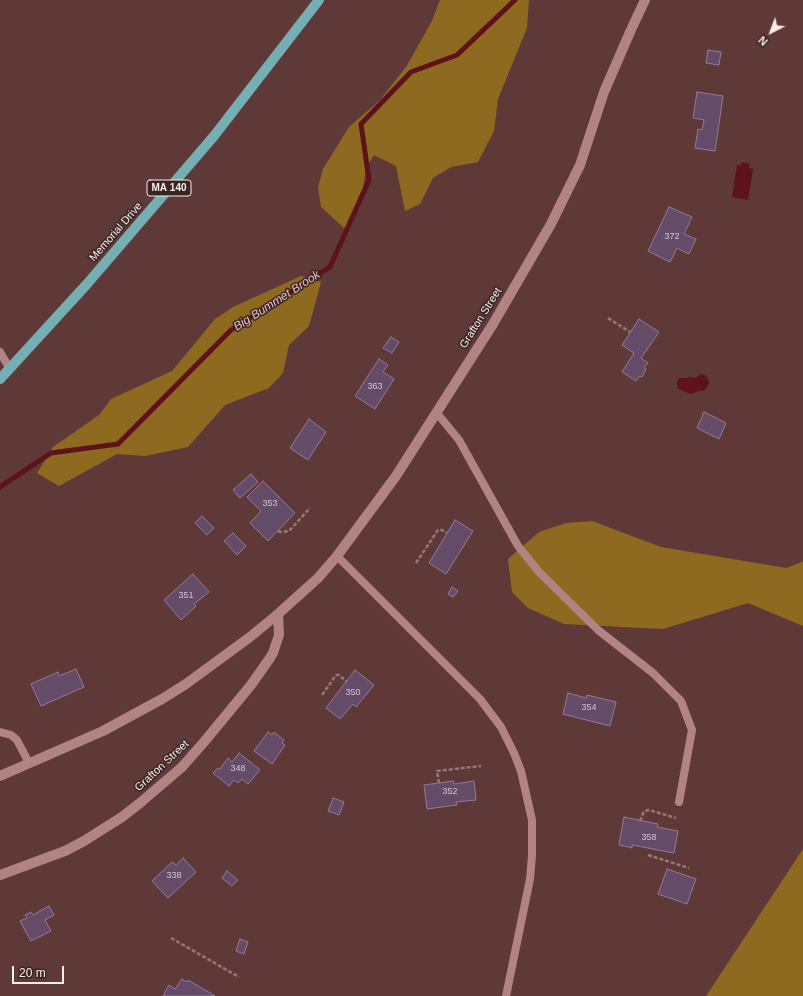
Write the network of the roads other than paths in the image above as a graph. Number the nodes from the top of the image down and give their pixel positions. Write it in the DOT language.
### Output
graph roads {
  1 [pos="319,0"];
  2 [pos="645,0"];
  3 [pos="0,352"];
  4 [pos="10,369"];
  5 [pos="0,379"];
  6 [pos="436,412"];
  7 [pos="337,556"];
  8 [pos="278,614"];
  9 [pos="0,732"];
  10 [pos="29,763"];
  11 [pos="0,776"];
  12 [pos="680,802"];
  13 [pos="0,875"];
  14 [pos="506,996"];
  1 -- 4 [label="main road, Memorial Drive / MA 140"];
  2 -- 6 [label="street, Grafton Street"];
  3 -- 4 [label="lane"];
  4 -- 5 [label="main road, Memorial Drive / MA 140"];
  6 -- 7 [label="street, Grafton Street"];
  6 -- 12 [label="lane"];
  7 -- 8 [label="street, Grafton Street"];
  7 -- 14 [label="lane"];
  8 -- 10 [label="street, Grafton Street"];
  8 -- 13 [label="street, Grafton Street"];
  9 -- 10 [label="lane"];
  10 -- 11 [label="street, Grafton Street"];
}
